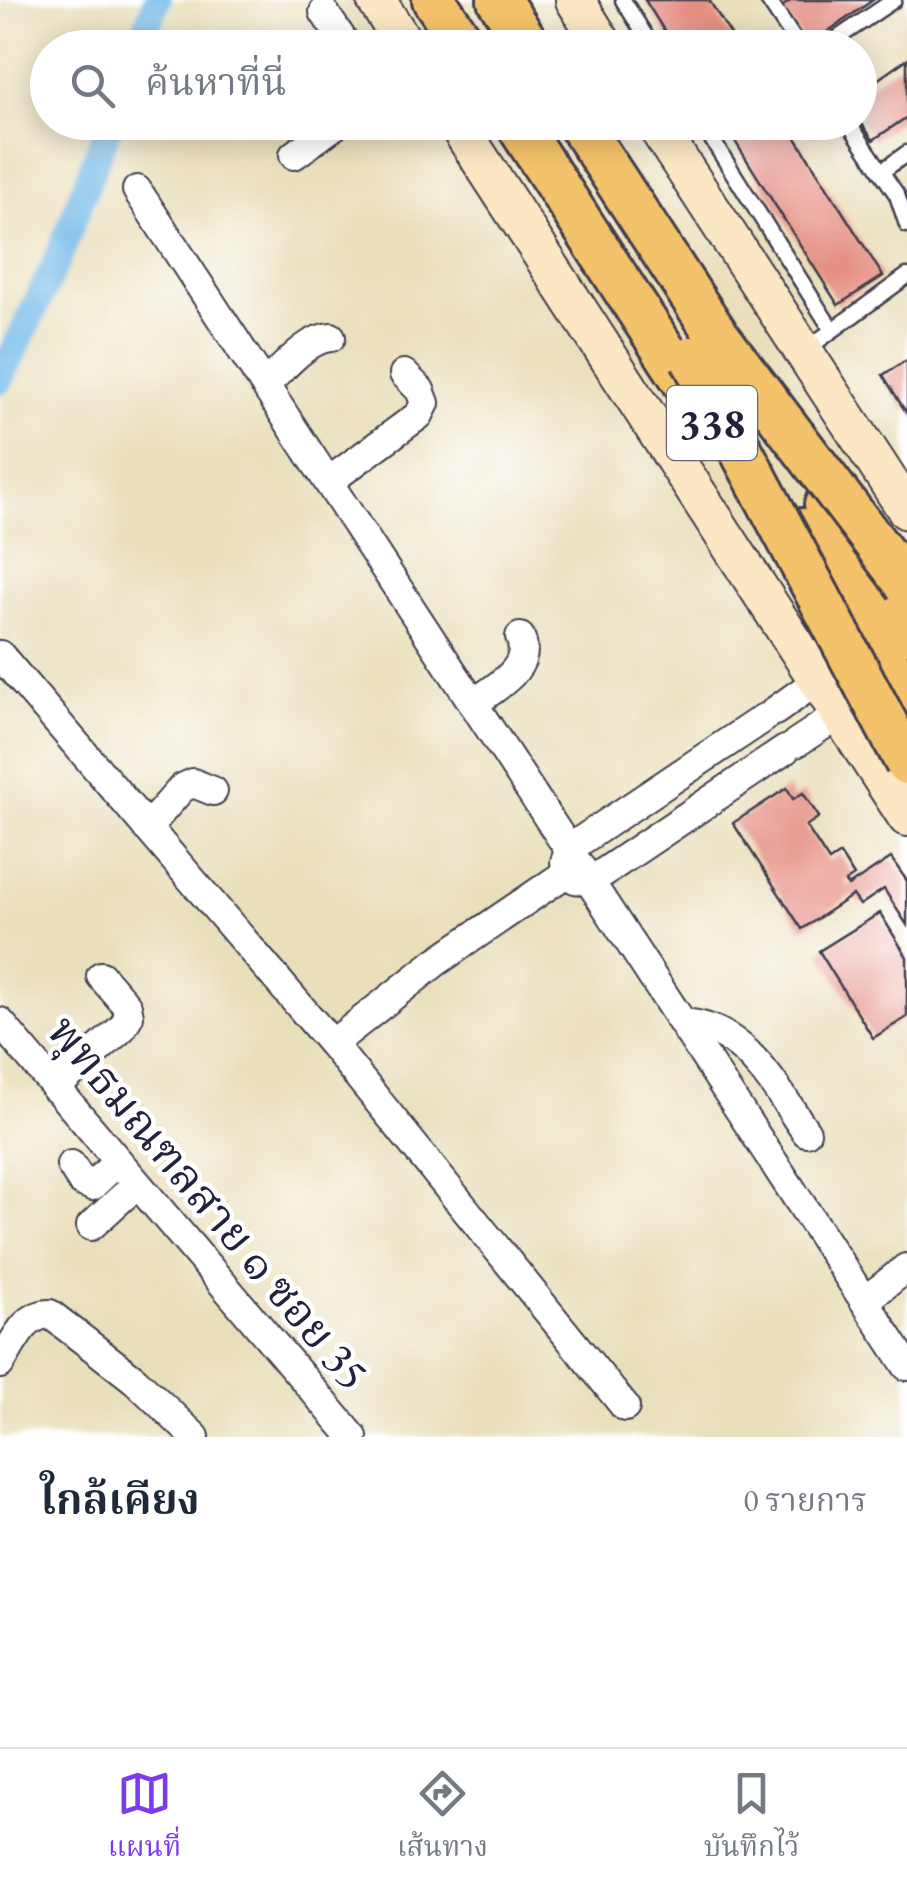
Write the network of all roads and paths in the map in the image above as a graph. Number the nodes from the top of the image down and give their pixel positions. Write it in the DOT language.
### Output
graph roads {
  1 [pos="376,0"];
  2 [pos="434,0"];
  3 [pos="454,0"];
  4 [pos="498,0"];
  5 [pos="514,0"];
  6 [pos="575,0"];
  7 [pos="623,0"];
  8 [pos="768,0"];
  9 [pos="894,0"];
  10 [pos="324,12"];
  11 [pos="336,30"];
  12 [pos="396,30"];
  13 [pos="454,30"];
  14 [pos="474,30"];
  15 [pos="518,30"];
  16 [pos="534,30"];
  17 [pos="594,30"];
  18 [pos="642,30"];
  19 [pos="788,30"];
  20 [pos="850,30"];
  21 [pos="314,140"];
  22 [pos="468,140"];
  23 [pos="528,140"];
  24 [pos="550,140"];
  25 [pos="588,140"];
  26 [pos="606,140"];
  27 [pos="667,140"];
  28 [pos="711,140"];
  29 [pos="860,140"];
  30 [pos="907,153"];
  31 [pos="294,155"];
  32 [pos="881,172"];
  33 [pos="137,190"];
  34 [pos="907,225"];
  35 [pos="907,276"];
  36 [pos="331,337"];
  37 [pos="818,341"];
  38 [pos="706,348"];
  39 [pos="404,374"];
  40 [pos="265,385"];
  41 [pos="328,482"];
  42 [pos="907,510"];
  43 [pos="907,586"];
  44 [pos="907,604"];
  45 [pos="907,633"];
  46 [pos="520,637"];
  47 [pos="0,656"];
  48 [pos="818,680"];
  49 [pos="907,694"];
  50 [pos="473,704"];
  51 [pos="840,714"];
  52 [pos="907,724"];
  53 [pos="907,763"];
  54 [pos="214,791"];
  55 [pos="907,817"];
  56 [pos="147,828"];
  57 [pos="570,848"];
  58 [pos="559,878"];
  59 [pos="591,880"];
  60 [pos="101,976"];
  61 [pos="0,1022"];
  62 [pos="683,1024"];
  63 [pos="332,1044"];
  64 [pos="55,1088"];
  65 [pos="806,1132"];
  66 [pos="117,1162"];
  67 [pos="71,1165"];
  68 [pos="136,1185"];
  69 [pos="91,1226"];
  70 [pos="906,1268"];
  71 [pos="865,1301"];
  72 [pos="0,1364"];
  73 [pos="907,1366"];
  74 [pos="626,1407"];
  75 [pos="195,1437"];
  76 [pos="353,1437"];
  1 -- 12 [label="main road"];
  2 -- 13 [label="main road"];
  3 -- 14 [label="main road"];
  4 -- 15 [label="main road"];
  5 -- 16 [label="main road"];
  6 -- 17 [label="main road"];
  7 -- 18 [label="lane"];
  8 -- 19 [label="lane"];
  9 -- 20 [label="lane"];
  10 -- 11 [label="street"];
  21 -- 31 [label="street"];
  22 -- 48 [label="main road, 338"];
  23 -- 52 [label="main road, 338"];
  24 -- 38 [label="main road, 338"];
  25 -- 38 [label="main road, 338"];
  26 -- 44 [label="main road, 338"];
  27 -- 37 [label="main road, 338"];
  28 -- 37 [label="lane"];
  29 -- 32 [label="lane"];
  30 -- 32 [label="lane"];
  32 -- 34 [label="lane"];
  33 -- 40 [label="street"];
  35 -- 37 [label="lane"];
  36 -- 40 [label="street"];
  37 -- 42 [label="main road, 338"];
  38 -- 43 [label="main road, bridge"];
  38 -- 45 [label="main road, 338, bridge"];
  38 -- 49 [label="main road, 338, bridge"];
  38 -- 53 [label="main road, bridge"];
  39 -- 41 [label="street"];
  40 -- 41 [label="street"];
  41 -- 50 [label="street"];
  46 -- 50 [label="street"];
  47 -- 56 [label="street"];
  48 -- 51 [label="main road, 338"];
  48 -- 57 [label="street"];
  50 -- 57 [label="street"];
  51 -- 55 [label="main road, 338"];
  51 -- 59 [label="street"];
  54 -- 56 [label="street"];
  56 -- 63 [label="street"];
  57 -- 58 [label="street"];
  57 -- 59 [label="street"];
  58 -- 59 [label="street"];
  58 -- 63 [label="street"];
  59 -- 62 [label="street"];
  60 -- 64 [label="street"];
  61 -- 64 [label="street, พุทธมณฑลสาย ๑ ซอย 35"];
  62 -- 65 [label="street"];
  62 -- 71 [label="street"];
  63 -- 74 [label="street"];
  64 -- 66 [label="street, พุทธมณฑลสาย ๑ ซอย 35"];
  66 -- 67 [label="street"];
  66 -- 68 [label="street, พุทธมณฑลสาย ๑ ซอย 35"];
  68 -- 69 [label="street"];
  68 -- 76 [label="street, พุทธมณฑลสาย ๑ ซอย 35"];
  70 -- 71 [label="street"];
  71 -- 73 [label="street"];
  72 -- 75 [label="street"];
}
